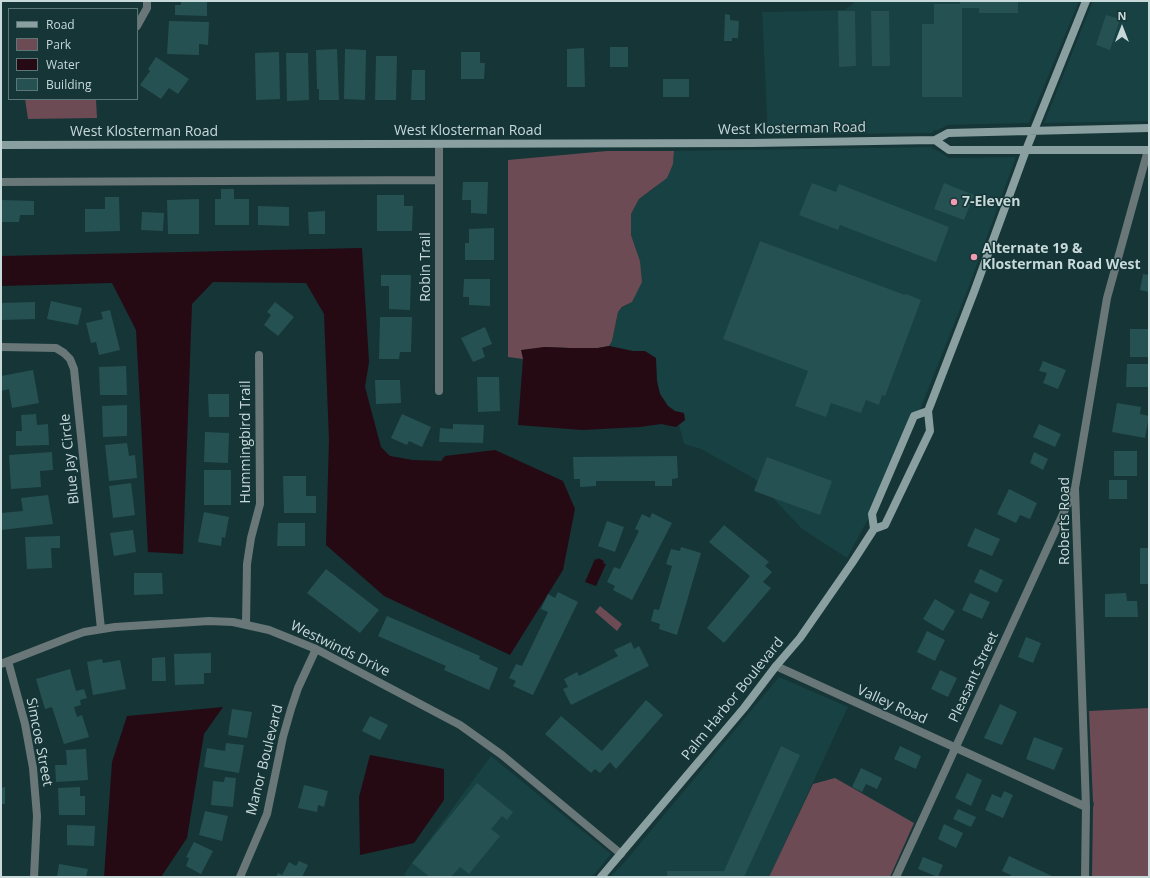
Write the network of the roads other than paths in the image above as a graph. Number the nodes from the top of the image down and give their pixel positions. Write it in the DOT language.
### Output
graph roads {
  1 [pos="147,1"];
  2 [pos="1086,1"];
  3 [pos="138,24"];
  4 [pos="1149,128"];
  5 [pos="1034,130"];
  6 [pos="935,140"];
  7 [pos="439,144"];
  8 [pos="1,145"];
  9 [pos="1026,150"];
  10 [pos="1149,150"];
  11 [pos="439,180"];
  12 [pos="1,182"];
  13 [pos="1,347"];
  14 [pos="259,356"];
  15 [pos="439,391"];
  16 [pos="928,411"];
  17 [pos="1075,488"];
  18 [pos="874,529"];
  19 [pos="246,624"];
  20 [pos="101,629"];
  21 [pos="316,649"];
  22 [pos="4,662"];
  23 [pos="776,666"];
  24 [pos="956,748"];
  25 [pos="1086,807"];
  26 [pos="621,854"];
  27 [pos="34,877"];
  28 [pos="240,877"];
  29 [pos="601,877"];
  30 [pos="896,877"];
  31 [pos="1085,877"];
  1 -- 3 [label="street"];
  2 -- 5 [label="main road, Palm Harbor Boulevard"];
  4 -- 5 [label="main road, West Klosterman Road"];
  5 -- 6 [label="main road, West Klosterman Road"];
  5 -- 9 [label="main road, Palm Harbor Boulevard"];
  6 -- 7 [label="main road, West Klosterman Road"];
  6 -- 9 [label="main road"];
  7 -- 8 [label="main road, West Klosterman Road"];
  7 -- 11 [label="street, Robin Trail"];
  9 -- 10 [label="main road"];
  9 -- 16 [label="main road, Palm Harbor Boulevard"];
  10 -- 17 [label="street, Roberts Road"];
  11 -- 12 [label="street"];
  11 -- 15 [label="street, Robin Trail"];
  13 -- 20 [label="street, Blue Jay Circle"];
  14 -- 19 [label="street, Hummingbird Trail"];
  16 -- 18 [label="main road, Palm Harbor Boulevard"];
  16 -- 18 [label="main road"];
  17 -- 24 [label="street, Pleasant Street"];
  17 -- 25 [label="street, Roberts Road"];
  18 -- 23 [label="main road, Palm Harbor Boulevard"];
  19 -- 20 [label="street, Westwinds Drive"];
  19 -- 21 [label="street, Westwinds Drive"];
  20 -- 22 [label="street, Westwinds Drive"];
  21 -- 26 [label="street, Westwinds Drive"];
  21 -- 28 [label="street, Manor Boulevard"];
  22 -- 27 [label="street, Simcoe Street"];
  23 -- 24 [label="street, Valley Road"];
  23 -- 26 [label="main road, Palm Harbor Boulevard"];
  24 -- 25 [label="street, Valley Road"];
  24 -- 30 [label="street, Pleasant Street"];
  25 -- 31 [label="street, Roberts Road"];
  26 -- 29 [label="main road, Palm Harbor Boulevard"];
}
